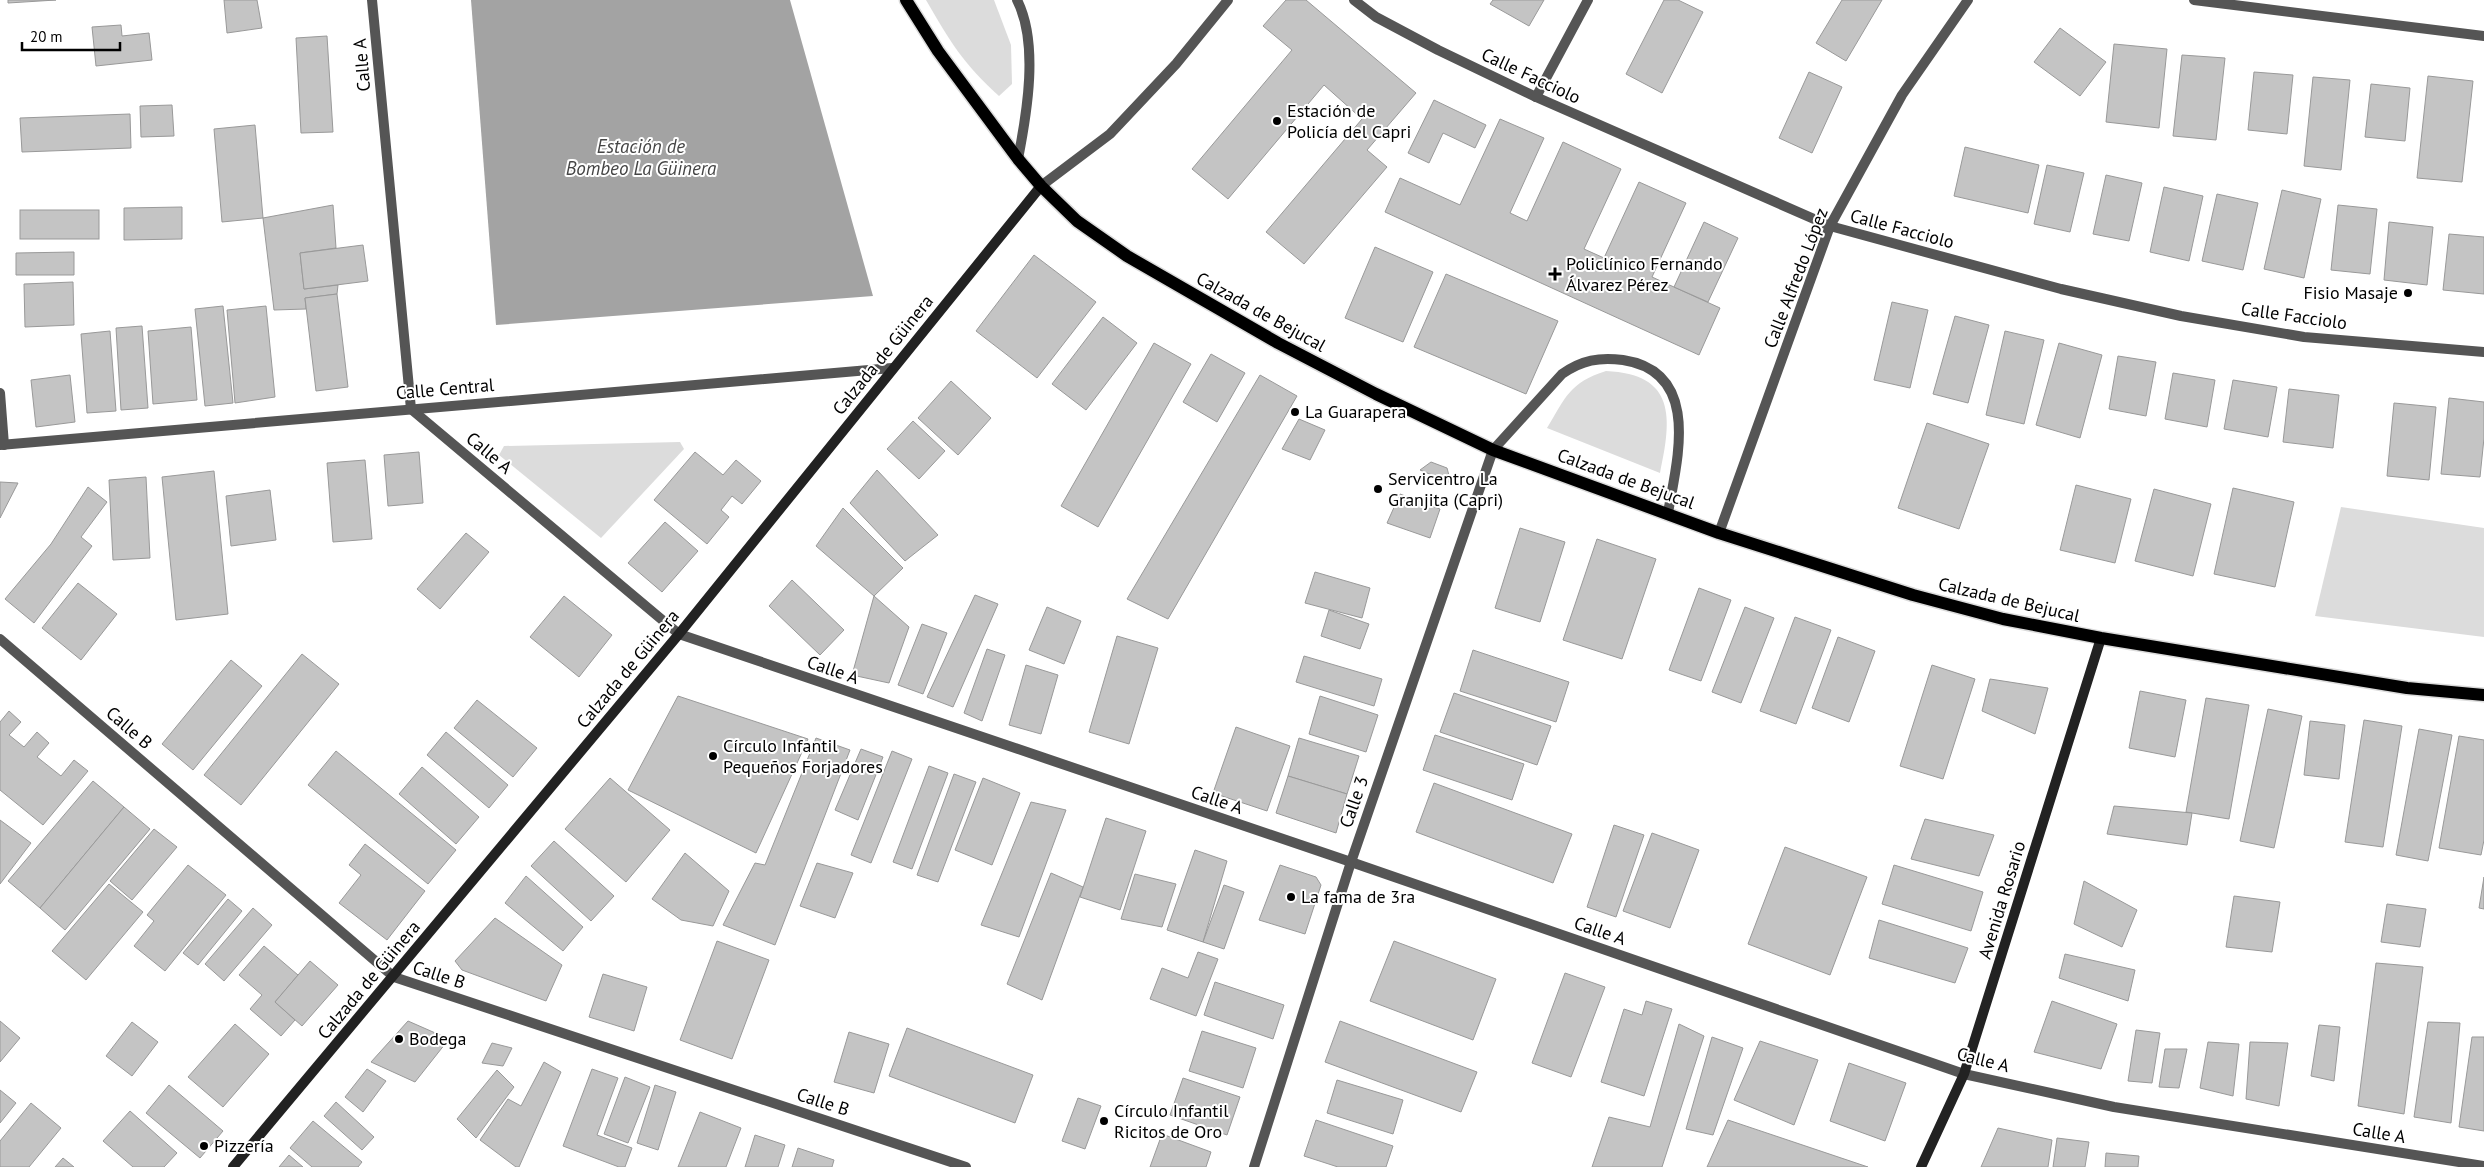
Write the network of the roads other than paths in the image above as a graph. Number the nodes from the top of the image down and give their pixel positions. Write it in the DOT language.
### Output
graph roads {
  1 [pos="372,0"];
  2 [pos="906,0"];
  3 [pos="1017,0"];
  4 [pos="1228,0"];
  5 [pos="1354,0"];
  6 [pos="1588,0"];
  7 [pos="1968,0"];
  8 [pos="2194,0"];
  9 [pos="2484,36"];
  10 [pos="1536,97"];
  11 [pos="1018,159"];
  12 [pos="1041,186"];
  13 [pos="1830,226"];
  14 [pos="2484,352"];
  15 [pos="892,368"];
  16 [pos="0,393"];
  17 [pos="411,409"];
  18 [pos="2,445"];
  19 [pos="1493,450"];
  20 [pos="1668,513"];
  21 [pos="1719,533"];
  22 [pos="679,634"];
  23 [pos="2101,638"];
  24 [pos="0,639"];
  25 [pos="2484,695"];
  26 [pos="1351,862"];
  27 [pos="394,977"];
  28 [pos="1964,1074"];
  29 [pos="2484,1166"];
  30 [pos="233,1167"];
  31 [pos="966,1167"];
  32 [pos="1254,1167"];
  33 [pos="1920,1167"];
  1 -- 17 [label="street, Calle A"];
  2 -- 11 [label="main road, Calzada de Bejucal"];
  3 -- 11 [label="street"];
  4 -- 12 [label="street"];
  5 -- 10 [label="street, Calle Facciolo"];
  6 -- 10 [label="street"];
  7 -- 13 [label="street, Calle Alfredo López"];
  8 -- 9 [label="street"];
  10 -- 13 [label="street, Calle Facciolo"];
  11 -- 12 [label="main road, Calzada de Bejucal"];
  12 -- 15 [label="main road, Calzada de Güinera"];
  12 -- 19 [label="main road, Calzada de Bejucal"];
  13 -- 14 [label="street, Calle Facciolo"];
  13 -- 21 [label="street, Calle Alfredo López"];
  15 -- 17 [label="street, Calle Central"];
  15 -- 22 [label="main road, Calzada de Güinera"];
  16 -- 18 [label="street"];
  17 -- 18 [label="street, Calle Central"];
  17 -- 22 [label="street, Calle A"];
  19 -- 20 [label="main road, Calzada de Bejucal"];
  19 -- 20 [label="street"];
  19 -- 26 [label="street, Calle 3"];
  20 -- 21 [label="main road, Calzada de Bejucal"];
  21 -- 23 [label="main road, Calzada de Bejucal"];
  22 -- 26 [label="street, Calle A"];
  22 -- 27 [label="main road, Calzada de Güinera"];
  23 -- 25 [label="main road, Calzada de Bejucal"];
  23 -- 28 [label="main road, Avenida Rosario"];
  24 -- 27 [label="street, Calle B"];
  26 -- 28 [label="street, Calle A"];
  26 -- 32 [label="street, Calle 3"];
  27 -- 30 [label="main road, Calzada de Güinera"];
  27 -- 31 [label="street, Calle B"];
  28 -- 29 [label="street, Calle A"];
  28 -- 33 [label="main road, Avenida Rosario"];
}
